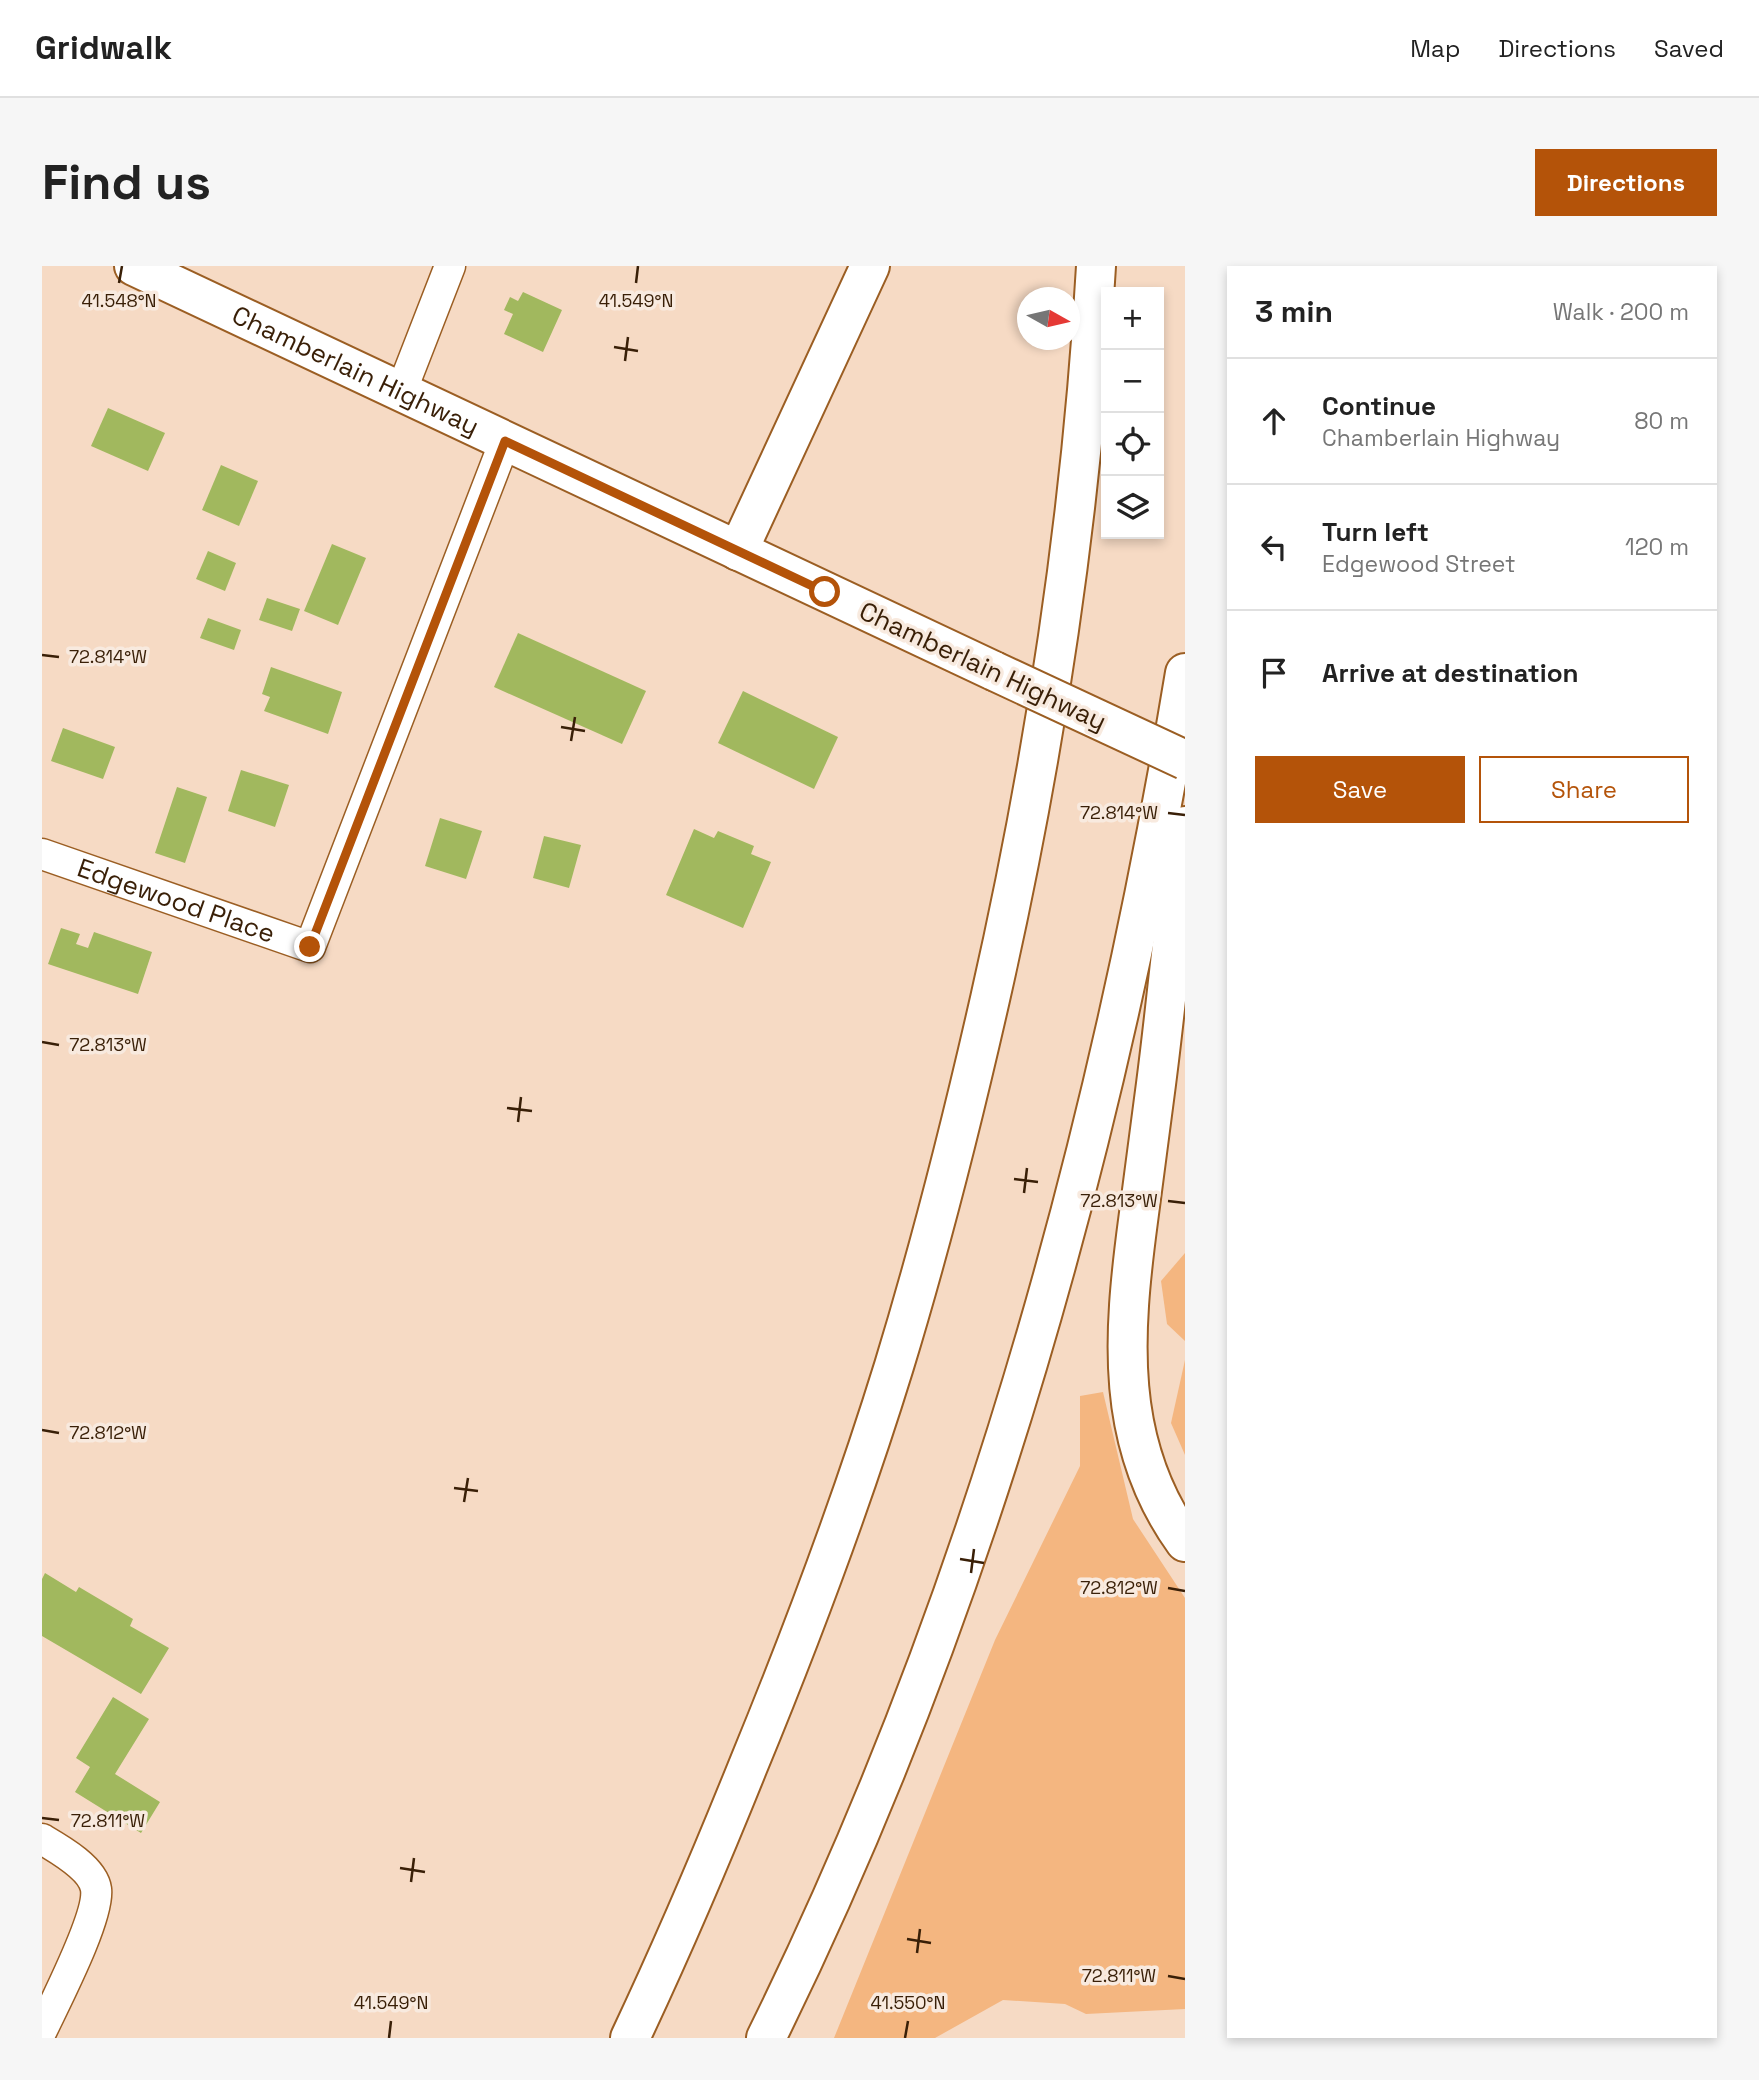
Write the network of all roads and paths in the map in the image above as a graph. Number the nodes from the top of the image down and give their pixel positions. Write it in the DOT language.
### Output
graph roads {
  1 [pos="134,266"];
  2 [pos="450,266"];
  3 [pos="870,266"];
  4 [pos="1096,266"];
  5 [pos="401,392"];
  6 [pos="505,441"];
  7 [pos="738,551"];
  8 [pos="1185,673"];
  9 [pos="1185,761"];
  10 [pos="1185,827"];
  11 [pos="42,854"];
  12 [pos="1185,1542"];
  13 [pos="42,1839"];
  14 [pos="42,2030"];
  15 [pos="630,2038"];
  16 [pos="766,2038"];
  1 -- 5 [label="main road, Chamberlain Highway"];
  2 -- 5 [label="street"];
  3 -- 7 [label="main road"];
  4 -- 15 [label="main road"];
  5 -- 6 [label="main road, Chamberlain Highway"];
  6 -- 7 [label="main road, Chamberlain Highway"];
  6 -- 11 [label="street, Edgewood Place"];
  7 -- 9 [label="main road, Chamberlain Highway, bridge"];
  8 -- 16 [label="main road"];
  10 -- 12 [label="main road"];
  13 -- 14 [label="street"];
}
